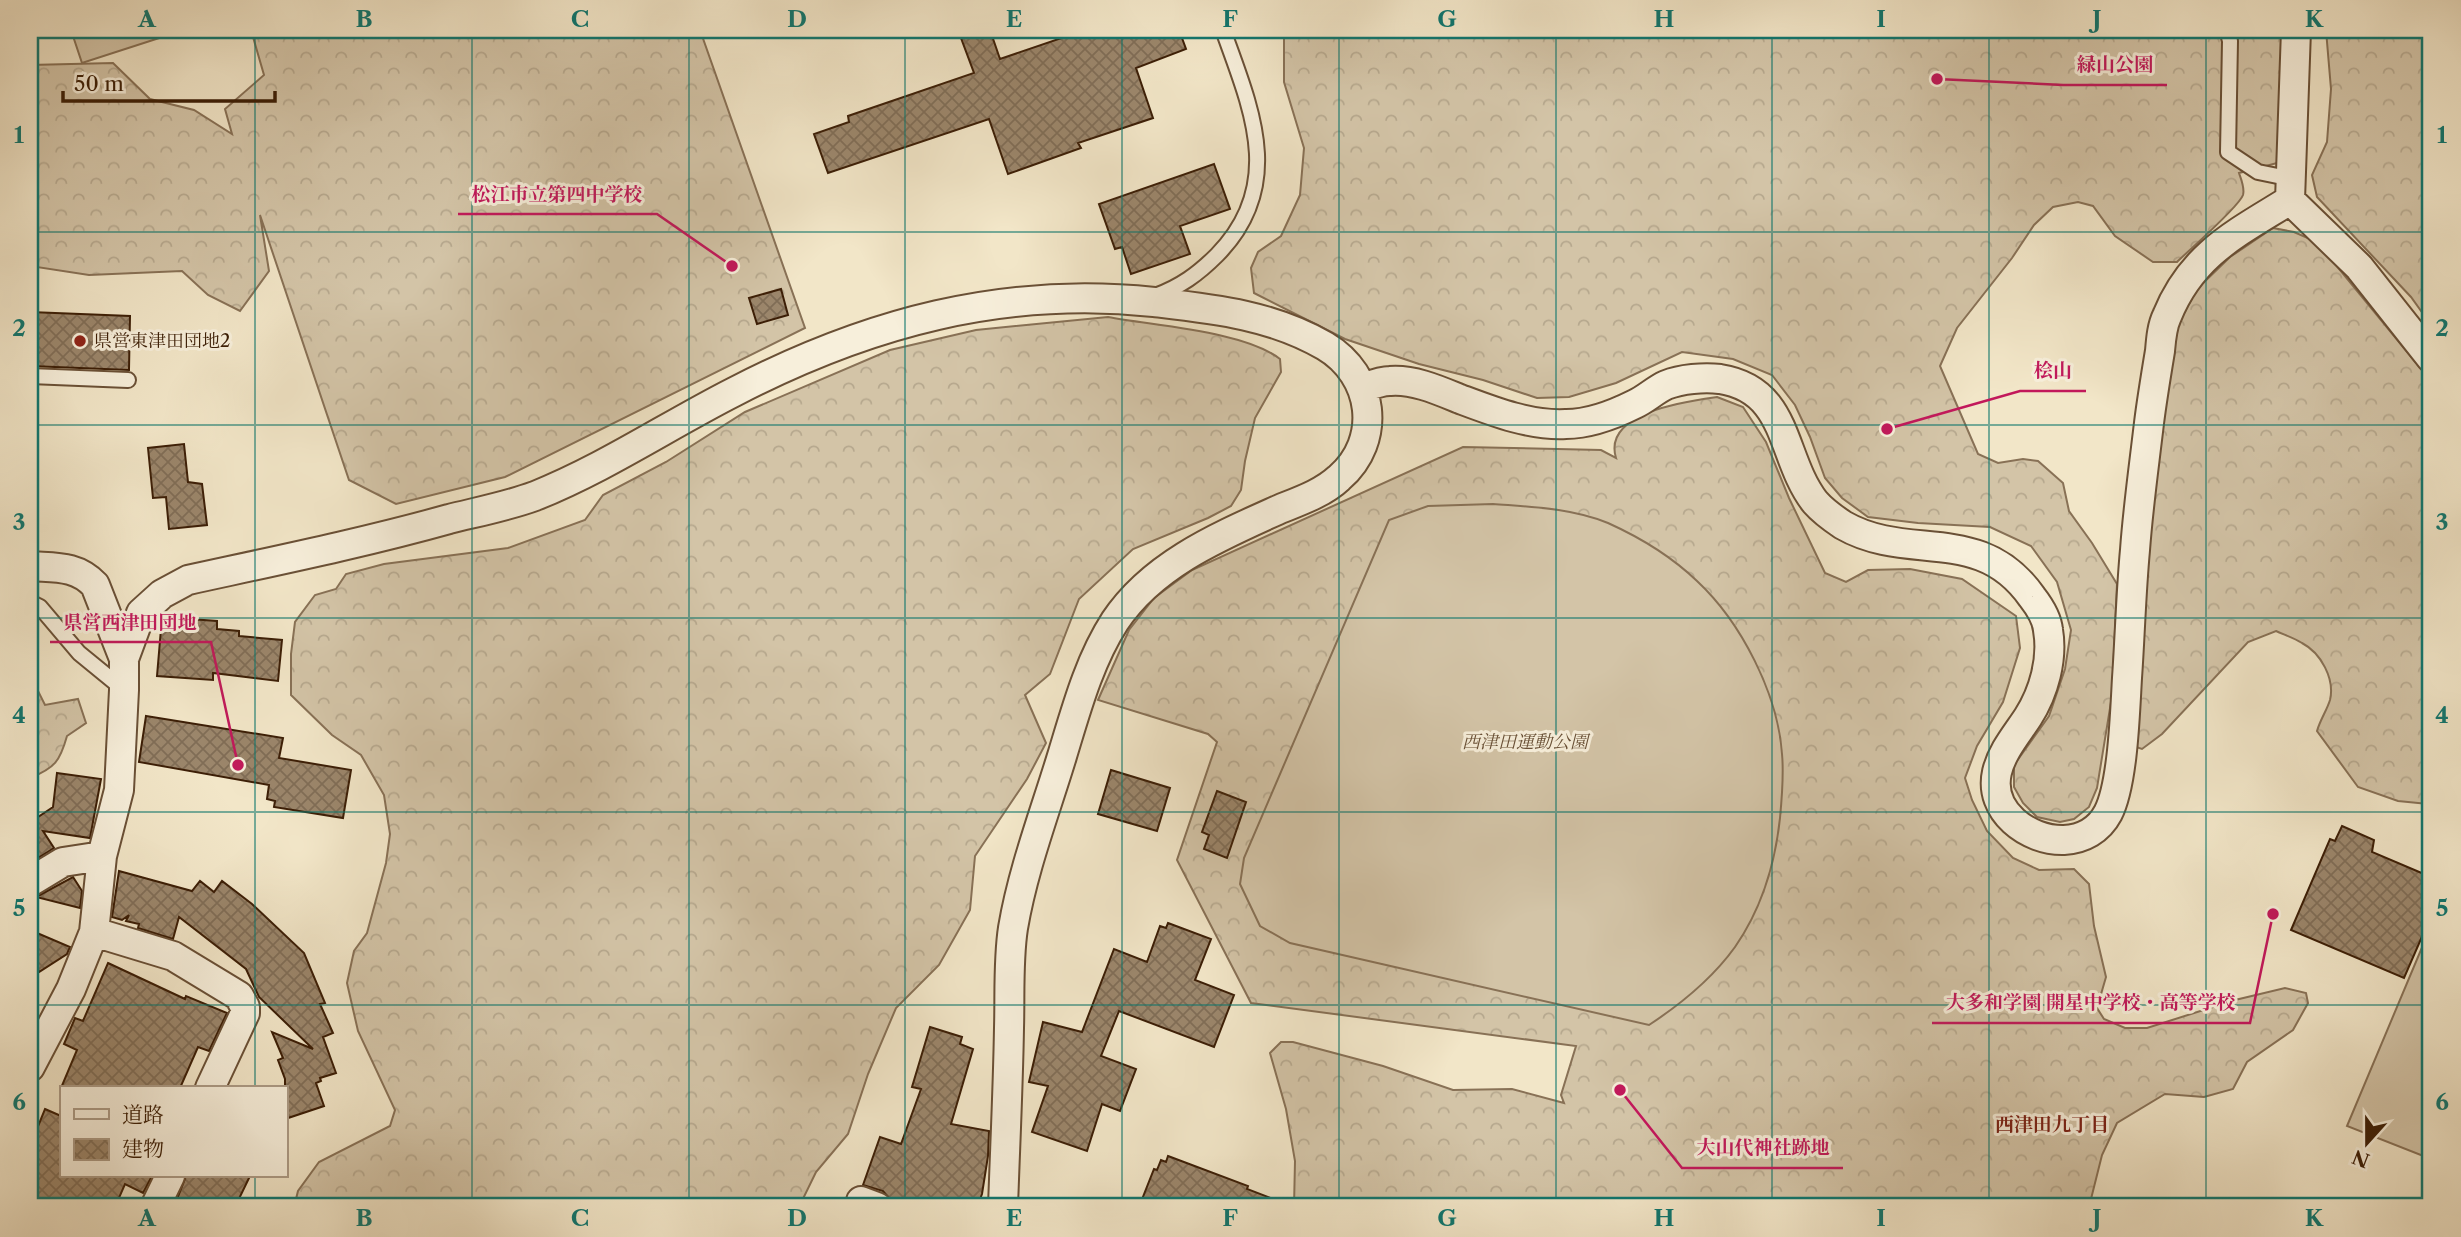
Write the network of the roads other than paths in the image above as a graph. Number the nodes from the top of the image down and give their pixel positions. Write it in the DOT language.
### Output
graph roads {
  1 [pos="1223,30"];
  2 [pos="2227,30"];
  3 [pos="2296,30"];
  4 [pos="2291,190"];
  5 [pos="1142,301"];
  6 [pos="2431,358"];
  7 [pos="30,376"];
  8 [pos="128,380"];
  9 [pos="1363,388"];
  10 [pos="30,566"];
  11 [pos="30,602"];
  12 [pos="124,659"];
  13 [pos="124,690"];
  14 [pos="102,856"];
  15 [pos="30,882"];
  16 [pos="94,932"];
  17 [pos="30,1067"];
  18 [pos="211,1086"];
  19 [pos="169,1178"];
  20 [pos="155,1207"];
  21 [pos="1003,1207"];
  1 -- 5 [label="lane"];
  2 -- 4 [label="lane"];
  3 -- 4 [label="street"];
  4 -- 6 [label="street"];
  4 -- 9 [label="street"];
  5 -- 9 [label="street"];
  5 -- 12 [label="street"];
  7 -- 8 [label="lane"];
  9 -- 21 [label="street"];
  10 -- 12 [label="street"];
  11 -- 13 [label="lane"];
  12 -- 13 [label="street"];
  13 -- 14 [label="street"];
  14 -- 15 [label="street"];
  14 -- 16 [label="street"];
  16 -- 17 [label="street"];
  16 -- 18 [label="street"];
  19 -- 20 [label="street"];
}
